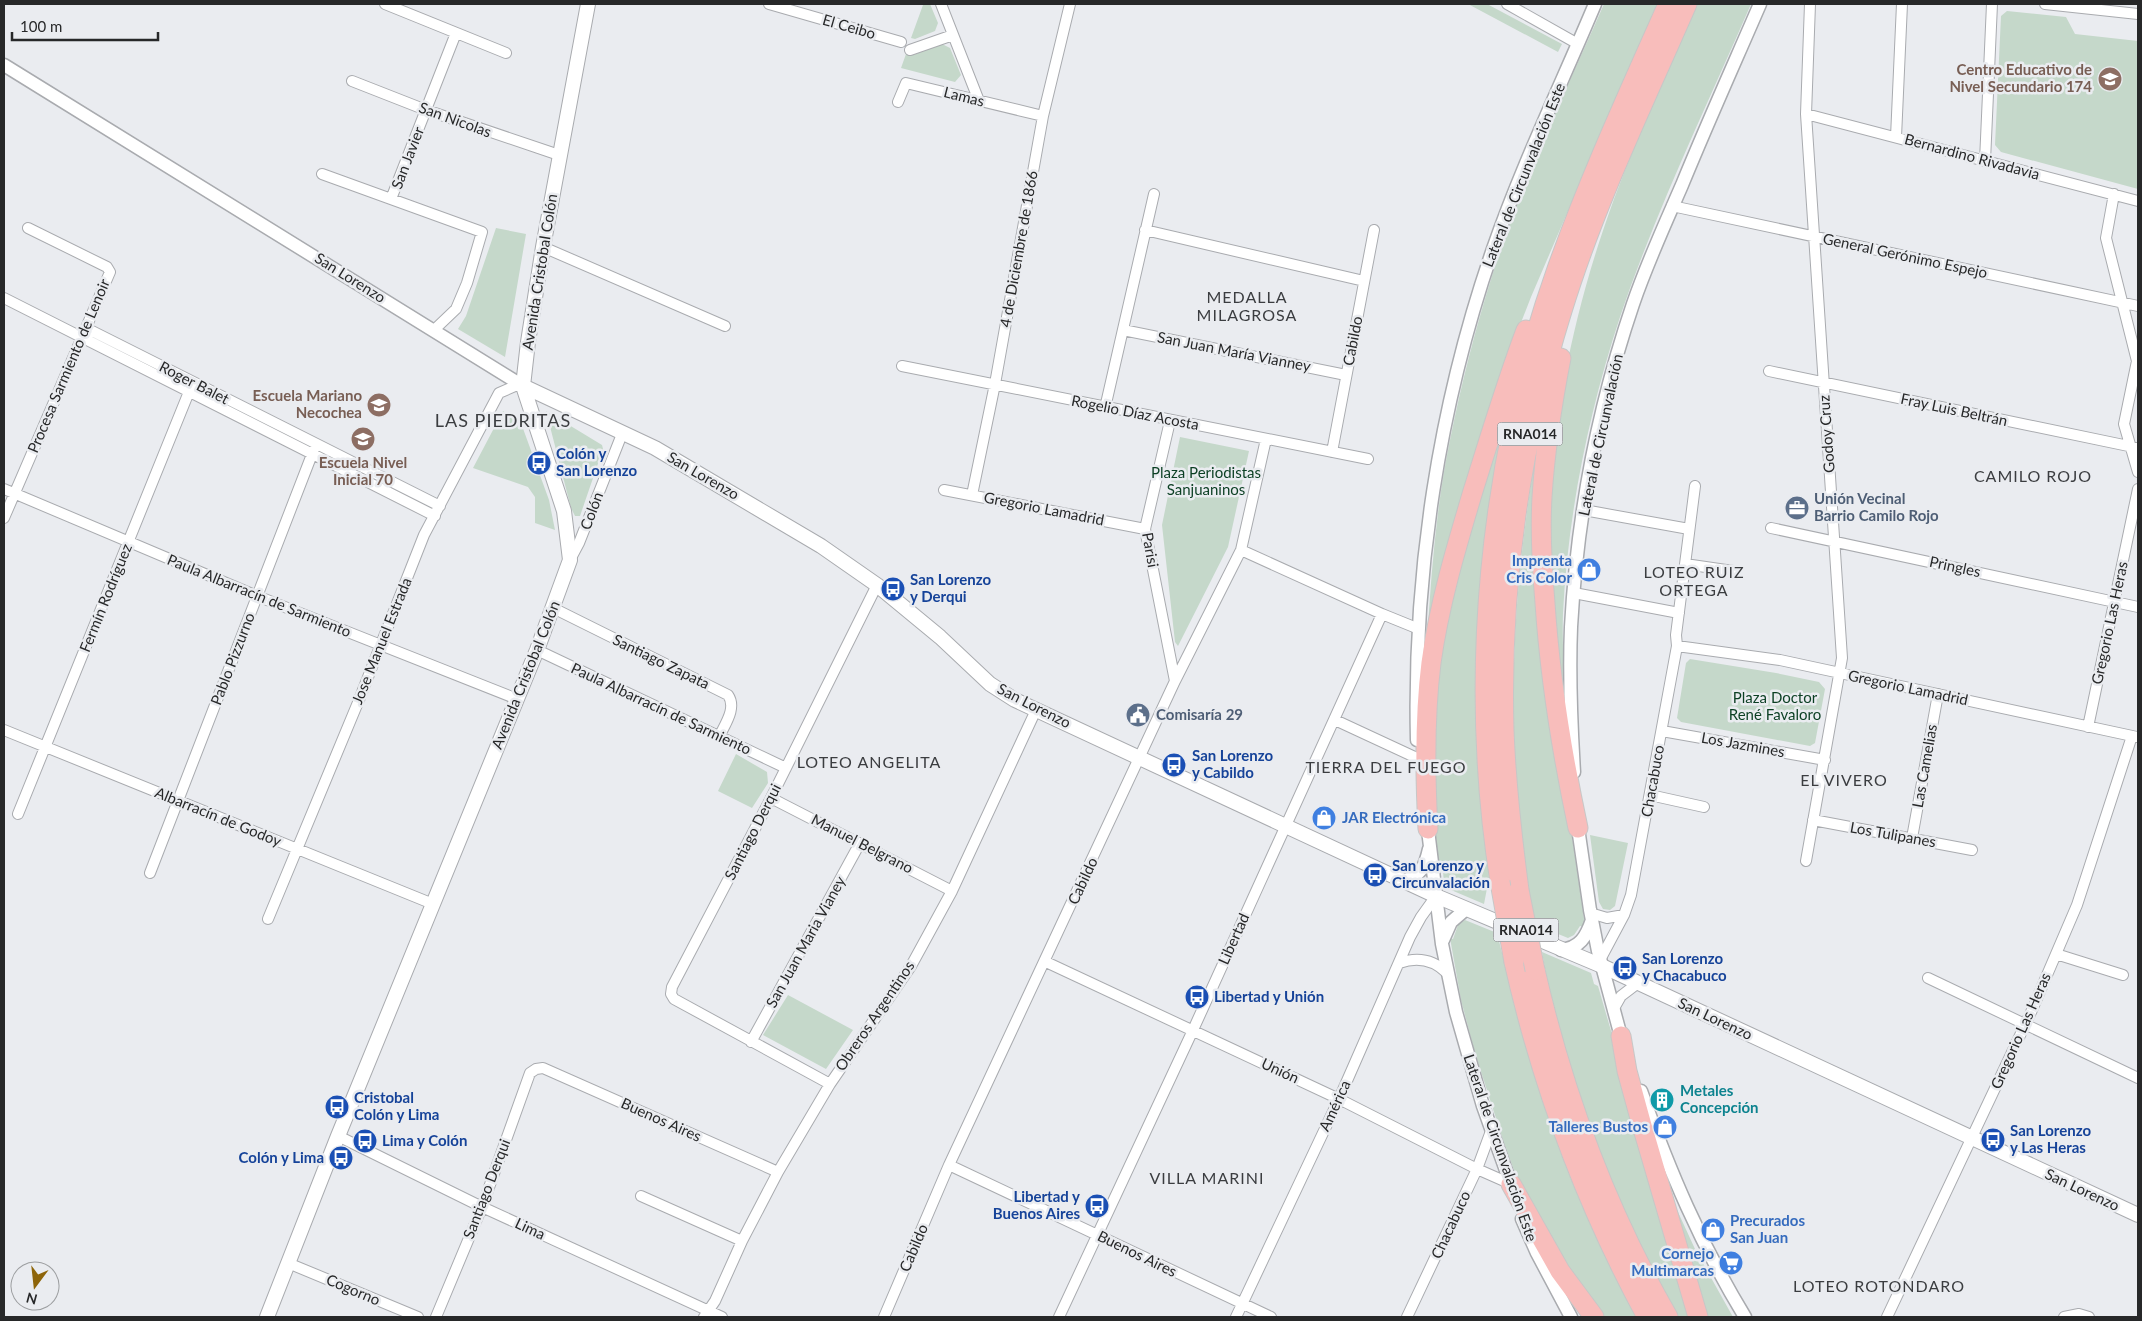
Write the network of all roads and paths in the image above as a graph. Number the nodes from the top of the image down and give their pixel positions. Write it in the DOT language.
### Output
graph roads {
  1 [pos="385,4"];
  2 [pos="588,4"];
  3 [pos="769,4"];
  4 [pos="941,4"];
  5 [pos="1070,4"];
  6 [pos="1506,4"];
  7 [pos="1595,4"];
  8 [pos="1668,4"];
  9 [pos="1687,4"];
  10 [pos="1760,4"];
  11 [pos="1810,4"];
  12 [pos="1902,4"];
  13 [pos="1992,4"];
  14 [pos="2045,4"];
  15 [pos="2138,14"];
  16 [pos="456,33"];
  17 [pos="953,35"];
  18 [pos="901,42"];
  19 [pos="1578,44"];
  20 [pos="910,50"];
  21 [pos="506,53"];
  22 [pos="4,65"];
  23 [pos="352,81"];
  24 [pos="979,101"];
  25 [pos="898,102"];
  26 [pos="426,110"];
  27 [pos="1806,114"];
  28 [pos="1043,116"];
  29 [pos="1896,137"];
  30 [pos="559,155"];
  31 [pos="1985,161"];
  32 [pos="322,174"];
  33 [pos="1154,194"];
  34 [pos="2114,194"];
  35 [pos="391,199"];
  36 [pos="1602,201"];
  37 [pos="2138,201"];
  38 [pos="1672,206"];
  39 [pos="1579,210"];
  40 [pos="28,228"];
  41 [pos="1146,230"];
  42 [pos="1374,230"];
  43 [pos="1814,236"];
  44 [pos="543,247"];
  45 [pos="1364,281"];
  46 [pos="4,298"];
  47 [pos="2122,303"];
  48 [pos="2138,306"];
  49 [pos="725,326"];
  50 [pos="434,330"];
  51 [pos="1122,330"];
  52 [pos="82,338"];
  53 [pos="902,366"];
  54 [pos="1769,371"];
  55 [pos="1346,375"];
  56 [pos="193,382"];
  57 [pos="1823,382"];
  58 [pos="995,384"];
  59 [pos="523,386"];
  60 [pos="188,393"];
  61 [pos="1106,408"];
  62 [pos="1170,421"];
  63 [pos="622,434"];
  64 [pos="1266,440"];
  65 [pos="316,444"];
  66 [pos="2134,447"];
  67 [pos="1332,452"];
  68 [pos="312,455"];
  69 [pos="1368,460"];
  70 [pos="2138,472"];
  71 [pos="1695,486"];
  72 [pos="4,489"];
  73 [pos="944,490"];
  74 [pos="2138,490"];
  75 [pos="14,494"];
  76 [pos="972,495"];
  77 [pos="440,506"];
  78 [pos="1584,510"];
  79 [pos="435,516"];
  80 [pos="4,518"];
  81 [pos="1771,528"];
  82 [pos="1689,529"];
  83 [pos="1145,530"];
  84 [pos="1834,541"];
  85 [pos="128,542"];
  86 [pos="1241,550"];
  87 [pos="570,560"];
  88 [pos="1685,564"];
  89 [pos="1733,571"];
  90 [pos="877,585"];
  91 [pos="1574,593"];
  92 [pos="257,596"];
  93 [pos="2114,602"];
  94 [pos="2138,607"];
  95 [pos="553,608"];
  96 [pos="1679,613"];
  97 [pos="1382,614"];
  98 [pos="1419,629"];
  99 [pos="381,645"];
  100 [pos="1677,646"];
  101 [pos="537,650"];
  102 [pos="1840,673"];
  103 [pos="1175,681"];
  104 [pos="1938,694"];
  105 [pos="517,698"];
  106 [pos="1036,710"];
  107 [pos="1335,720"];
  108 [pos="2088,727"];
  109 [pos="4,730"];
  110 [pos="1662,731"];
  111 [pos="719,737"];
  112 [pos="2135,737"];
  113 [pos="45,746"];
  114 [pos="1140,758"];
  115 [pos="1418,759"];
  116 [pos="1824,760"];
  117 [pos="786,768"];
  118 [pos="1650,795"];
  119 [pos="771,798"];
  120 [pos="178,800"];
  121 [pos="1704,807"];
  122 [pos="18,814"];
  123 [pos="1813,820"];
  124 [pos="1284,826"];
  125 [pos="1578,828"];
  126 [pos="1428,829"];
  127 [pos="1912,838"];
  128 [pos="860,843"];
  129 [pos="297,849"];
  130 [pos="1429,849"];
  131 [pos="1972,850"];
  132 [pos="1806,861"];
  133 [pos="150,873"];
  134 [pos="1402,880"];
  135 [pos="952,891"];
  136 [pos="1436,896"];
  137 [pos="433,904"];
  138 [pos="1466,909"];
  139 [pos="1624,915"];
  140 [pos="1591,917"];
  141 [pos="268,919"];
  142 [pos="1442,944"];
  143 [pos="1561,950"];
  144 [pos="2056,954"];
  145 [pos="1046,962"];
  146 [pos="1399,963"];
  147 [pos="1601,963"];
  148 [pos="1447,972"];
  149 [pos="2123,975"];
  150 [pos="1928,978"];
  151 [pos="1638,983"];
  152 [pos="1613,1010"];
  153 [pos="2025,1024"];
  154 [pos="1193,1030"];
  155 [pos="1620,1036"];
  156 [pos="751,1042"];
  157 [pos="543,1068"];
  158 [pos="2138,1078"];
  159 [pos="830,1084"];
  160 [pos="1338,1099"];
  161 [pos="1491,1131"];
  162 [pos="338,1136"];
  163 [pos="1972,1138"];
  164 [pos="949,1165"];
  165 [pos="1477,1169"];
  166 [pos="778,1172"];
  167 [pos="1511,1184"];
  168 [pos="641,1196"];
  169 [pos="482,1207"];
  170 [pos="2138,1216"];
  171 [pos="1098,1234"];
  172 [pos="742,1241"];
  173 [pos="288,1263"];
  174 [pos="1242,1304"];
  175 [pos="706,1314"];
  176 [pos="267,1317"];
  177 [pos="418,1317"];
  178 [pos="436,1317"];
  179 [pos="722,1317"];
  180 [pos="884,1317"];
  181 [pos="1059,1317"];
  182 [pos="1236,1317"];
  183 [pos="1271,1317"];
  184 [pos="1407,1317"];
  185 [pos="1571,1317"];
  186 [pos="1594,1317"];
  187 [pos="1647,1317"];
  188 [pos="1668,1317"];
  189 [pos="1698,1317"];
  190 [pos="1745,1317"];
  191 [pos="1887,1317"];
  192 [pos="2064,1317"];
  193 [pos="2089,1317"];
  1 -- 16 [label="street"];
  2 -- 30 [label="main road, Avenida Cristobal Colón"];
  3 -- 18 [label="street, El Ceibo"];
  4 -- 17 [label="street"];
  5 -- 28 [label="street, 4 de Diciembre de 1866"];
  6 -- 19 [label="street"];
  7 -- 19 [label="street, Lateral de Circunvalación Este"];
  8 -- 39 [label="highway, RNA014"];
  9 -- 36 [label="highway, RNA014"];
  10 -- 38 [label="street, Lateral de Circunvalación"];
  11 -- 27 [label="street, Godoy Cruz"];
  12 -- 29 [label="street"];
  13 -- 31 [label="street"];
  14 -- 15 [label="street"];
  16 -- 21 [label="street"];
  16 -- 26 [label="street, San Javier"];
  17 -- 20 [label="street"];
  17 -- 24 [label="street"];
  19 -- 98 [label="street, Lateral de Circunvalación Este"];
  22 -- 50 [label="street, San Lorenzo"];
  23 -- 26 [label="street, San Nicolas"];
  24 -- 25 [label="street, Lamas"];
  24 -- 28 [label="street, Lamas"];
  26 -- 30 [label="street, San Nicolas"];
  26 -- 35 [label="street, San Javier"];
  27 -- 29 [label="street, Bernardino Rivadavia"];
  27 -- 43 [label="street, Godoy Cruz"];
  28 -- 58 [label="street, 4 de Diciembre de 1866"];
  29 -- 31 [label="street, Bernardino Rivadavia"];
  30 -- 44 [label="main road, Avenida Cristobal Colón"];
  31 -- 34 [label="street, Bernardino Rivadavia"];
  32 -- 35 [label="street"];
  33 -- 41 [label="street"];
  34 -- 37 [label="street, Bernardino Rivadavia"];
  34 -- 47 [label="street"];
  35 -- 50 [label="street"];
  36 -- 125 [label="highway"];
  36 -- 188 [label="highway, RNA014, bridge"];
  38 -- 43 [label="street, General Gerónimo Espejo"];
  38 -- 78 [label="street, Lateral de Circunvalación"];
  39 -- 126 [label="highway"];
  39 -- 187 [label="highway, RNA014, bridge"];
  40 -- 52 [label="street, Procesa Sarmiento de Lenoir"];
  41 -- 45 [label="street"];
  41 -- 51 [label="street"];
  42 -- 45 [label="street, Cabildo"];
  43 -- 47 [label="street, General Gerónimo Espejo"];
  43 -- 57 [label="street, Godoy Cruz"];
  44 -- 49 [label="street"];
  44 -- 59 [label="main road, Avenida Cristobal Colón"];
  45 -- 55 [label="street, Cabildo"];
  46 -- 52 [label="street, Roger Balet"];
  47 -- 48 [label="street, General Gerónimo Espejo"];
  47 -- 66 [label="street"];
  50 -- 59 [label="street, San Lorenzo"];
  51 -- 55 [label="street, San Juan María Vianney"];
  51 -- 61 [label="street"];
  52 -- 56 [label="street, Roger Balet"];
  52 -- 60 [label="street, Roger Balet"];
  52 -- 75 [label="street, Procesa Sarmiento de Lenoir"];
  53 -- 58 [label="street, Rogelio Díaz Acosta"];
  54 -- 57 [label="street, Fray Luis Beltrán"];
  55 -- 67 [label="street, Cabildo"];
  56 -- 60 [label="street, Fermín Rodríguez"];
  56 -- 65 [label="street, Roger Balet"];
  57 -- 66 [label="street, Fray Luis Beltrán"];
  57 -- 84 [label="street, Godoy Cruz"];
  58 -- 61 [label="street, Rogelio Díaz Acosta"];
  58 -- 76 [label="street, 4 de Diciembre de 1866"];
  59 -- 63 [label="main road, San Lorenzo"];
  59 -- 77 [label="street, Jose Manuel Estrada"];
  59 -- 87 [label="main road, Avenida Cristobal Colón"];
  60 -- 68 [label="street, Roger Balet"];
  60 -- 85 [label="street, Fermín Rodríguez"];
  61 -- 62 [label="street, Rogelio Díaz Acosta"];
  62 -- 64 [label="street, Rogelio Díaz Acosta"];
  62 -- 83 [label="street, Parisi"];
  63 -- 87 [label="street, Colón"];
  63 -- 90 [label="main road, San Lorenzo"];
  64 -- 67 [label="street, Rogelio Díaz Acosta"];
  64 -- 86 [label="street, Cabildo"];
  65 -- 68 [label="street, Pablo Pizzurno"];
  65 -- 77 [label="street, Roger Balet"];
  66 -- 70 [label="street"];
  67 -- 69 [label="street, Rogelio Díaz Acosta"];
  68 -- 79 [label="street, Roger Balet"];
  68 -- 92 [label="street, Pablo Pizzurno"];
  71 -- 82 [label="street, Chacabuco"];
  72 -- 75 [label="street, Paula Albarracín de Sarmiento"];
  73 -- 76 [label="street, Gregorio Lamadrid"];
  74 -- 93 [label="street, Gregorio Las Heras"];
  75 -- 80 [label="street, Procesa Sarmiento de Lenoir"];
  75 -- 85 [label="street, Paula Albarracín de Sarmiento"];
  76 -- 83 [label="street, Gregorio Lamadrid"];
  77 -- 79 [label="street, Jose Manuel Estrada"];
  78 -- 82 [label="street"];
  78 -- 91 [label="street, Lateral de Circunvalación"];
  79 -- 99 [label="street, Jose Manuel Estrada"];
  81 -- 84 [label="street, Pringles"];
  82 -- 88 [label="street, Chacabuco"];
  83 -- 103 [label="street, Parisi"];
  84 -- 93 [label="street, Pringles"];
  84 -- 102 [label="street, Godoy Cruz"];
  85 -- 92 [label="street, Paula Albarracín de Sarmiento"];
  85 -- 113 [label="street, Fermín Rodríguez"];
  86 -- 97 [label="street"];
  86 -- 103 [label="street, Cabildo"];
  87 -- 95 [label="main road, Avenida Cristobal Colón"];
  88 -- 89 [label="street"];
  88 -- 96 [label="street, Chacabuco"];
  90 -- 106 [label="main road, San Lorenzo"];
  90 -- 117 [label="street, Santiago Derqui"];
  91 -- 96 [label="street"];
  91 -- 125 [label="street, Lateral de Circunvalación"];
  92 -- 99 [label="street, Paula Albarracín de Sarmiento"];
  92 -- 120 [label="street, Pablo Pizzurno"];
  93 -- 94 [label="street, Pringles"];
  93 -- 108 [label="street, Gregorio Las Heras"];
  95 -- 101 [label="main road, Avenida Cristobal Colón"];
  95 -- 111 [label="street, Santiago Zapata"];
  96 -- 100 [label="street, Chacabuco"];
  97 -- 98 [label="street"];
  97 -- 107 [label="street, Libertad"];
  98 -- 115 [label="street, Lateral de Circunvalación Este"];
  99 -- 105 [label="street, Paula Albarracín de Sarmiento"];
  99 -- 129 [label="street, Jose Manuel Estrada"];
  100 -- 102 [label="street, Gregorio Lamadrid"];
  100 -- 110 [label="street, Chacabuco"];
  101 -- 105 [label="main road, Avenida Cristobal Colón"];
  101 -- 111 [label="street, Paula Albarracín de Sarmiento"];
  102 -- 104 [label="street, Gregorio Lamadrid"];
  102 -- 116 [label="street, Godoy Cruz"];
  103 -- 114 [label="street, Cabildo"];
  104 -- 108 [label="street, Gregorio Lamadrid"];
  104 -- 127 [label="street, Las Camelias"];
  105 -- 137 [label="main road, Avenida Cristobal Colón"];
  106 -- 114 [label="main road, San Lorenzo"];
  106 -- 135 [label="street, Obreros Argentinos"];
  107 -- 115 [label="street"];
  107 -- 124 [label="street, Libertad"];
  108 -- 112 [label="street, Gregorio Lamadrid"];
  109 -- 113 [label="street, Albarracín de Godoy"];
  110 -- 116 [label="street, Los Jazmines"];
  110 -- 118 [label="street, Chacabuco"];
  111 -- 117 [label="street, Paula Albarracín de Sarmiento"];
  112 -- 144 [label="street, Gregorio Las Heras"];
  113 -- 120 [label="street, Albarracín de Godoy"];
  113 -- 122 [label="street, Fermín Rodríguez"];
  114 -- 124 [label="main road, San Lorenzo"];
  114 -- 145 [label="street, Cabildo"];
  115 -- 126 [label="street, Lateral de Circunvalación Este"];
  116 -- 123 [label="street, Godoy Cruz"];
  117 -- 119 [label="street, Santiago Derqui"];
  118 -- 121 [label="street"];
  118 -- 139 [label="street, Chacabuco"];
  119 -- 128 [label="street, Manuel Belgrano"];
  119 -- 156 [label="street, Santiago Derqui"];
  120 -- 129 [label="street, Albarracín de Godoy"];
  120 -- 133 [label="street, Pablo Pizzurno"];
  123 -- 127 [label="street, Los Tulipanes"];
  123 -- 132 [label="street, Godoy Cruz"];
  124 -- 134 [label="main road, San Lorenzo"];
  124 -- 154 [label="street, Libertad"];
  125 -- 140 [label="street, Lateral de Circunvalación"];
  126 -- 130 [label="street, Lateral de Circunvalación Este"];
  127 -- 131 [label="street, Los Tulipanes"];
  128 -- 135 [label="street, Manuel Belgrano"];
  128 -- 156 [label="street, San Juan Maria Vianey"];
  129 -- 137 [label="street, Albarracín de Godoy"];
  129 -- 141 [label="street, Jose Manuel Estrada"];
  130 -- 134 [label="street"];
  130 -- 136 [label="street, Lateral de Circunvalación Este"];
  134 -- 136 [label="main road, San Lorenzo"];
  135 -- 159 [label="street, Obreros Argentinos"];
  136 -- 138 [label="main road, San Lorenzo"];
  136 -- 142 [label="street, Lateral de Circunvalación Este"];
  136 -- 146 [label="street, América"];
  137 -- 162 [label="main road, Avenida Cristobal Colón"];
  138 -- 142 [label="street"];
  138 -- 143 [label="main road, San Lorenzo"];
  139 -- 140 [label="street"];
  139 -- 147 [label="street, Chacabuco"];
  140 -- 143 [label="street"];
  140 -- 147 [label="street, Lateral de Circunvalación"];
  142 -- 148 [label="street, Lateral de Circunvalación Este"];
  143 -- 147 [label="main road, San Lorenzo"];
  144 -- 149 [label="street"];
  144 -- 153 [label="street, Gregorio Las Heras"];
  145 -- 154 [label="street, Unión"];
  145 -- 164 [label="street, Cabildo"];
  146 -- 148 [label="street"];
  146 -- 160 [label="street, América"];
  147 -- 151 [label="main road, San Lorenzo"];
  147 -- 152 [label="street, Lateral de Circunvalación"];
  148 -- 161 [label="street, Lateral de Circunvalación Este"];
  150 -- 153 [label="street"];
  151 -- 152 [label="street"];
  151 -- 163 [label="main road, San Lorenzo"];
  152 -- 155 [label="street, Lateral de Circunvalación"];
  153 -- 158 [label="street"];
  153 -- 163 [label="street, Gregorio Las Heras"];
  154 -- 160 [label="street, Unión"];
  154 -- 171 [label="street, Libertad"];
  155 -- 189 [label="highway"];
  155 -- 190 [label="street, Lateral de Circunvalación"];
  156 -- 159 [label="street"];
  157 -- 166 [label="street, Buenos Aires"];
  157 -- 169 [label="street, Santiago Derqui"];
  159 -- 166 [label="street, Obreros Argentinos"];
  160 -- 165 [label="street, Unión"];
  160 -- 174 [label="street, América"];
  161 -- 165 [label="street, Chacabuco"];
  161 -- 167 [label="street, Lateral de Circunvalación Este"];
  162 -- 169 [label="street, Lima"];
  162 -- 173 [label="main road, Avenida Cristobal Colón"];
  163 -- 170 [label="main road, San Lorenzo"];
  163 -- 191 [label="street, Gregorio Las Heras"];
  164 -- 171 [label="street, Buenos Aires"];
  164 -- 180 [label="street, Cabildo"];
  165 -- 167 [label="street, Unión"];
  165 -- 184 [label="street, Chacabuco"];
  166 -- 172 [label="street, Obreros Argentinos"];
  167 -- 185 [label="street, Lateral de Circunvalación Este"];
  167 -- 186 [label="highway"];
  168 -- 172 [label="street"];
  169 -- 175 [label="street, Lima"];
  169 -- 178 [label="street, Santiago Derqui"];
  171 -- 174 [label="street, Buenos Aires"];
  171 -- 181 [label="street, Libertad"];
  172 -- 175 [label="street, Obreros Argentinos"];
  173 -- 176 [label="main road, Avenida Cristobal Colón"];
  173 -- 177 [label="street, Cogorno"];
  174 -- 182 [label="street, América"];
  174 -- 183 [label="street, Buenos Aires"];
  175 -- 179 [label="street, Lima"];
  192 -- 193 [label="street"];
}
